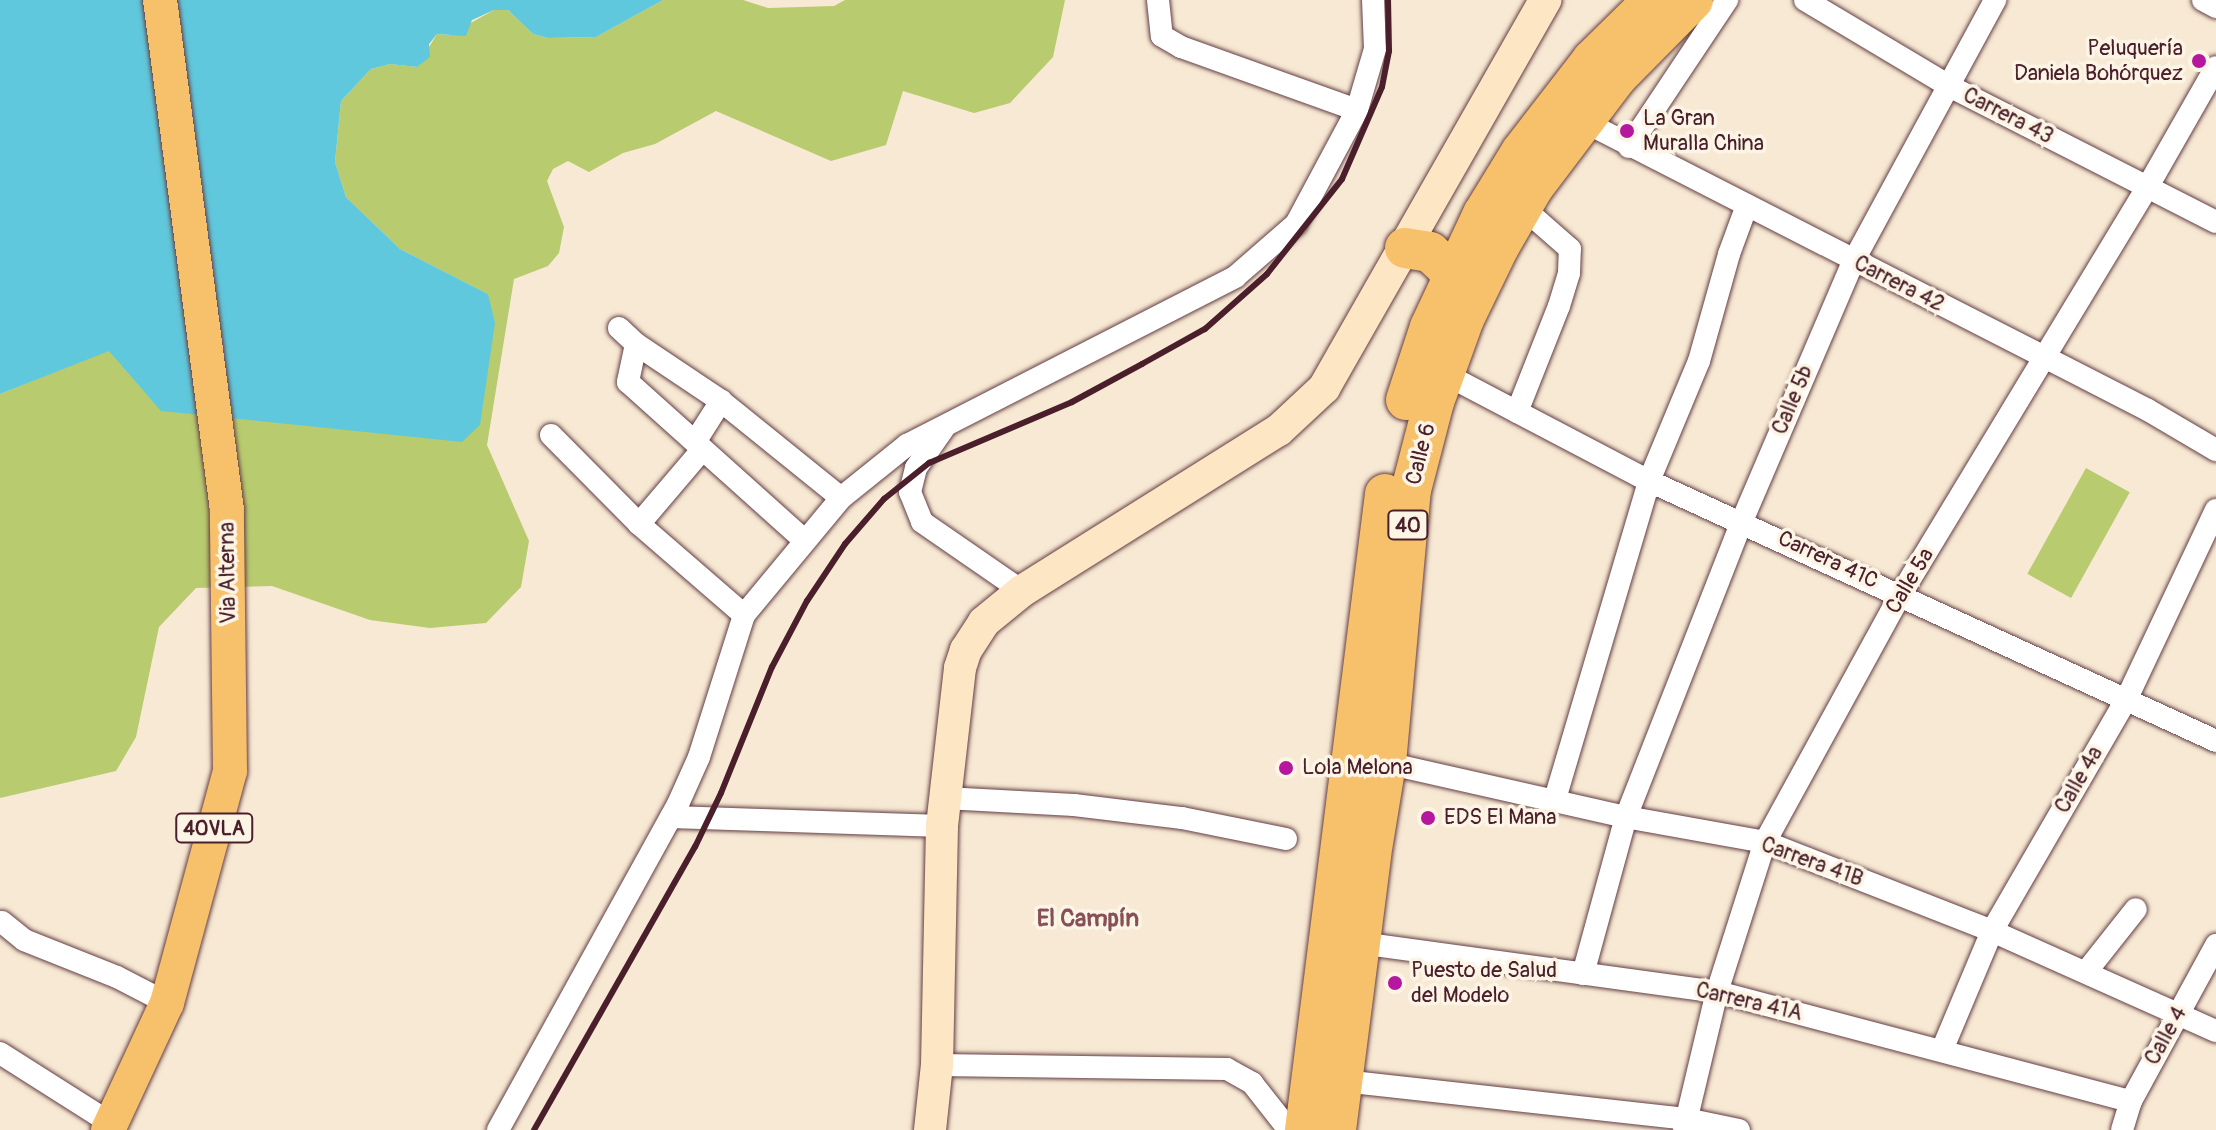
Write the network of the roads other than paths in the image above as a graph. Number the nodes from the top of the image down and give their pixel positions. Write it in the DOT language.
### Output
graph roads {
  1 [pos="160,0"];
  2 [pos="1158,0"];
  3 [pos="1373,0"];
  4 [pos="1545,0"];
  5 [pos="1653,0"];
  6 [pos="1693,0"];
  7 [pos="1727,0"];
  8 [pos="1805,0"];
  9 [pos="1995,0"];
  10 [pos="2203,0"];
  11 [pos="2216,7"];
  12 [pos="2216,67"];
  13 [pos="1951,87"];
  14 [pos="1357,110"];
  15 [pos="1581,120"];
  16 [pos="1629,147"];
  17 [pos="2147,188"];
  18 [pos="1747,205"];
  19 [pos="1522,207"];
  20 [pos="2216,222"];
  21 [pos="1405,248"];
  22 [pos="1854,260"];
  23 [pos="1450,279"];
  24 [pos="619,328"];
  25 [pos="636,344"];
  26 [pos="2046,358"];
  27 [pos="1443,373"];
  28 [pos="721,401"];
  29 [pos="1517,412"];
  30 [pos="946,424"];
  31 [pos="551,435"];
  32 [pos="699,446"];
  33 [pos="2216,450"];
  34 [pos="1649,481"];
  35 [pos="841,498"];
  36 [pos="2216,510"];
  37 [pos="1742,521"];
  38 [pos="639,524"];
  39 [pos="803,539"];
  40 [pos="1022,591"];
  41 [pos="1901,594"];
  42 [pos="744,615"];
  43 [pos="2127,698"];
  44 [pos="2216,741"];
  45 [pos="1386,763"];
  46 [pos="1555,799"];
  47 [pos="944,812"];
  48 [pos="671,817"];
  49 [pos="1626,817"];
  50 [pos="1286,839"];
  51 [pos="1765,842"];
  52 [pos="2136,909"];
  53 [pos="2,922"];
  54 [pos="1992,931"];
  55 [pos="1360,943"];
  56 [pos="2216,945"];
  57 [pos="2086,972"];
  58 [pos="1583,974"];
  59 [pos="1717,992"];
  60 [pos="167,1003"];
  61 [pos="2178,1012"];
  62 [pos="2216,1031"];
  63 [pos="1942,1050"];
  64 [pos="0,1053"];
  65 [pos="937,1065"];
  66 [pos="1343,1081"];
  67 [pos="2131,1101"];
  68 [pos="1685,1125"];
  69 [pos="110,1127"];
  70 [pos="498,1130"];
  71 [pos="930,1130"];
  72 [pos="1289,1130"];
  73 [pos="1305,1130"];
  74 [pos="1336,1130"];
  75 [pos="1739,1130"];
  76 [pos="2122,1130"];
  1 -- 60 [label="main road, Via Alterna / 40VLA"];
  2 -- 14 [label="street"];
  3 -- 14 [label="street"];
  4 -- 21 [label="main road"];
  5 -- 23 [label="highway, Calle 6 / 40"];
  6 -- 15 [label="highway, Calle 6 / 40"];
  7 -- 16 [label="street"];
  8 -- 13 [label="street, Carrera 43"];
  9 -- 13 [label="street, Calle 5b"];
  10 -- 11 [label="street"];
  12 -- 17 [label="street, Calle 5a"];
  13 -- 17 [label="street, Carrera 43"];
  13 -- 22 [label="street, Calle 5b"];
  14 -- 30 [label="street"];
  15 -- 16 [label="street, Carrera 42"];
  15 -- 19 [label="highway, Calle 6 / 40"];
  16 -- 18 [label="street, Carrera 42"];
  17 -- 20 [label="street, Carrera 43"];
  17 -- 26 [label="street, Calle 5a"];
  18 -- 22 [label="street, Carrera 42"];
  18 -- 34 [label="street"];
  19 -- 27 [label="highway, Calle 6 / 40"];
  19 -- 29 [label="street"];
  21 -- 23 [label="highway"];
  21 -- 40 [label="main road"];
  22 -- 26 [label="street, Carrera 42"];
  22 -- 37 [label="street, Calle 5b"];
  23 -- 73 [label="highway, Calle 6 / 40"];
  24 -- 25 [label="street"];
  25 -- 28 [label="street"];
  25 -- 32 [label="street"];
  26 -- 33 [label="street, Carrera 42"];
  26 -- 41 [label="street, Calle 5a"];
  27 -- 29 [label="street, Carrera 41C"];
  27 -- 45 [label="highway, Calle 6 / 40"];
  28 -- 32 [label="street"];
  28 -- 35 [label="street"];
  29 -- 34 [label="street, Carrera 41C"];
  30 -- 35 [label="street"];
  30 -- 40 [label="street"];
  31 -- 38 [label="street"];
  32 -- 38 [label="street"];
  32 -- 39 [label="street"];
  34 -- 37 [label="street, Carrera 41C"];
  34 -- 46 [label="street"];
  35 -- 39 [label="street"];
  36 -- 43 [label="street, Calle 4a"];
  37 -- 41 [label="street, Carrera 41C"];
  37 -- 49 [label="street, Calle 5b"];
  38 -- 42 [label="street"];
  39 -- 42 [label="street"];
  40 -- 47 [label="main road"];
  41 -- 43 [label="street, Carrera 41C"];
  41 -- 51 [label="street, Calle 5a"];
  42 -- 48 [label="street"];
  43 -- 44 [label="street, Carrera 41C"];
  43 -- 54 [label="street, Calle 4a"];
  45 -- 46 [label="street, Carrera 41B"];
  45 -- 55 [label="highway, Calle 6 / 40"];
  46 -- 49 [label="street, Carrera 41B"];
  47 -- 48 [label="street"];
  47 -- 50 [label="street"];
  47 -- 65 [label="main road"];
  48 -- 70 [label="street"];
  49 -- 51 [label="street, Carrera 41B"];
  49 -- 58 [label="street, Calle 5b"];
  51 -- 54 [label="street, Carrera 41B"];
  51 -- 59 [label="street, Calle 5a"];
  52 -- 57 [label="street"];
  53 -- 60 [label="street"];
  54 -- 57 [label="street, Carrera 41B"];
  54 -- 63 [label="street, Calle 4a"];
  55 -- 58 [label="street, Carrera 41A"];
  55 -- 66 [label="highway, Calle 6 / 40"];
  56 -- 61 [label="street, Calle 4"];
  57 -- 61 [label="street, Carrera 41B"];
  58 -- 59 [label="street, Carrera 41A"];
  59 -- 63 [label="street, Carrera 41A"];
  59 -- 68 [label="street, Calle 5a"];
  60 -- 69 [label="main road, Via Alterna / 40VLA"];
  61 -- 62 [label="street, Carrera 41B"];
  61 -- 67 [label="street, Calle 4"];
  63 -- 67 [label="street, Carrera 41A"];
  64 -- 69 [label="street"];
  65 -- 71 [label="main road"];
  65 -- 72 [label="street"];
  66 -- 68 [label="street"];
  66 -- 74 [label="highway, Calle 6 / 40"];
  67 -- 76 [label="street, Calle 4"];
  68 -- 75 [label="street"];
}
